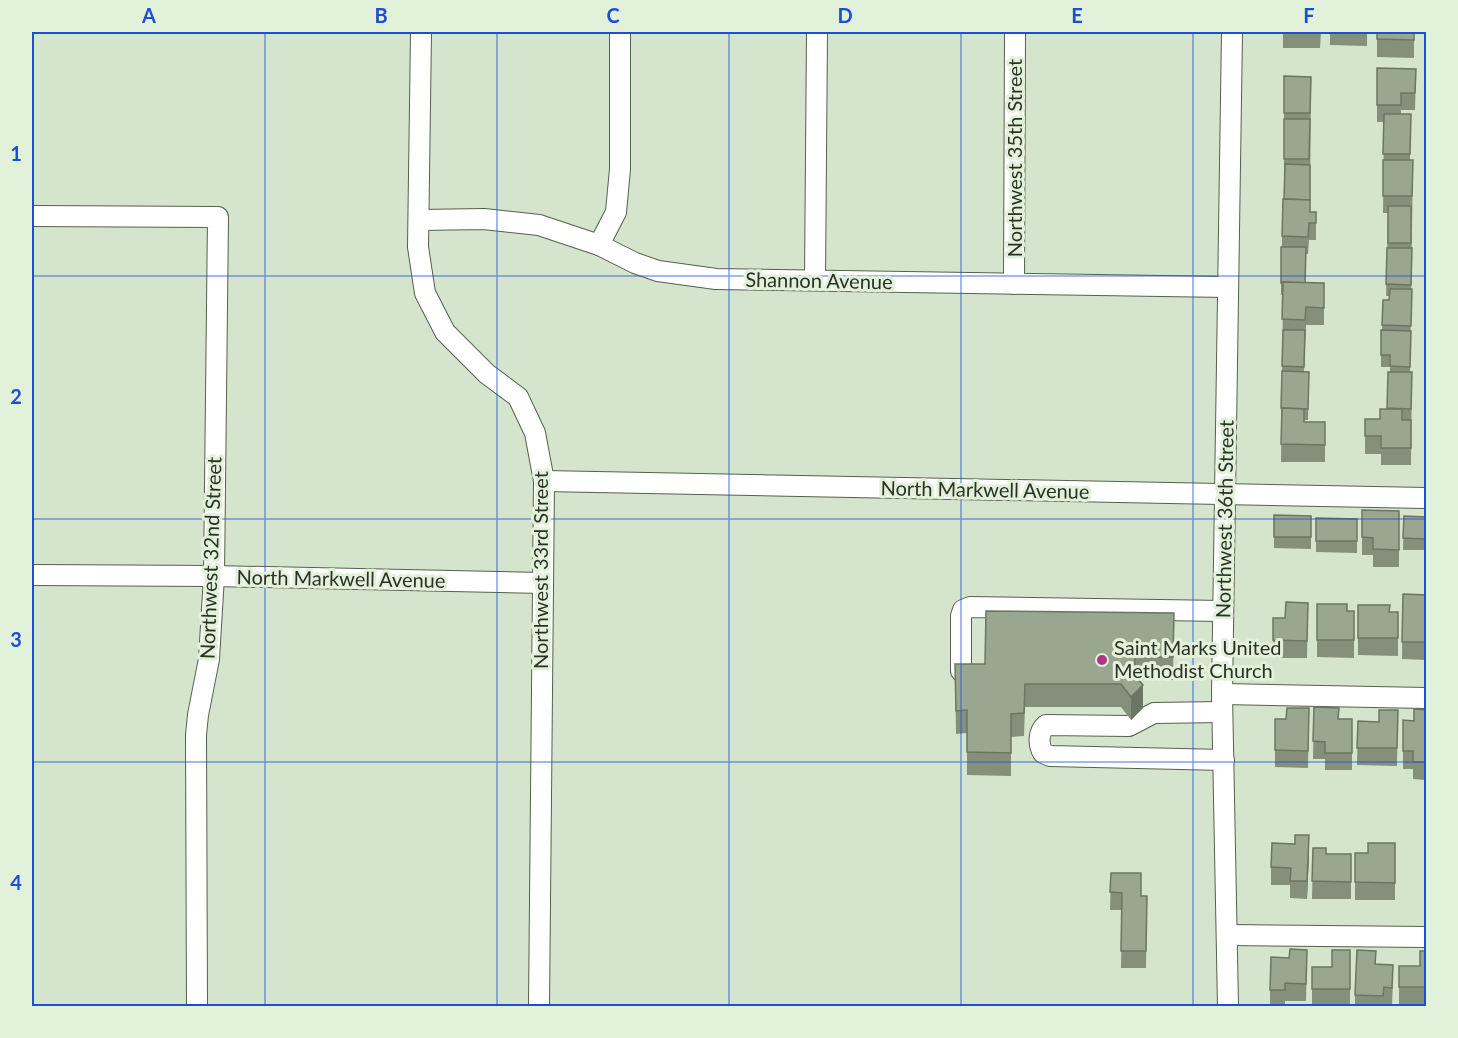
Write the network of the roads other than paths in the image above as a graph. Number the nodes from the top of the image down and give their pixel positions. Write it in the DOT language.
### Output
graph roads {
  1 [pos="421,32"];
  2 [pos="620,32"];
  3 [pos="817,32"];
  4 [pos="1015,32"];
  5 [pos="1232,32"];
  6 [pos="32,216"];
  7 [pos="420,220"];
  8 [pos="599,245"];
  9 [pos="815,280"];
  10 [pos="1014,284"];
  11 [pos="1228,287"];
  12 [pos="544,481"];
  13 [pos="1225,495"];
  14 [pos="1426,498"];
  15 [pos="32,575"];
  16 [pos="214,576"];
  17 [pos="543,583"];
  18 [pos="1223,611"];
  19 [pos="961,671"];
  20 [pos="1426,698"];
  21 [pos="1222,703"];
  22 [pos="1224,760"];
  23 [pos="1228,935"];
  24 [pos="1426,937"];
  25 [pos="197,1006"];
  26 [pos="539,1006"];
  27 [pos="1228,1006"];
  1 -- 7 [label="street, Northwest 33rd Street"];
  2 -- 8 [label="street"];
  3 -- 9 [label="street"];
  4 -- 10 [label="street, Northwest 35th Street"];
  5 -- 11 [label="street, Northwest 36th Street"];
  6 -- 16 [label="street, Northwest 32nd Street"];
  7 -- 8 [label="street, Shannon Avenue"];
  7 -- 12 [label="street, Northwest 33rd Street"];
  8 -- 9 [label="street, Shannon Avenue"];
  9 -- 10 [label="street, Shannon Avenue"];
  10 -- 11 [label="street, Shannon Avenue"];
  11 -- 13 [label="street, Northwest 36th Street"];
  12 -- 13 [label="street, North Markwell Avenue"];
  12 -- 17 [label="street, Northwest 33rd Street"];
  13 -- 14 [label="street, North Markwell Avenue"];
  13 -- 18 [label="street, Northwest 36th Street"];
  15 -- 16 [label="street, North Markwell Avenue"];
  16 -- 17 [label="street, North Markwell Avenue"];
  16 -- 25 [label="street, Northwest 32nd Street"];
  17 -- 26 [label="street, Northwest 33rd Street"];
  18 -- 19 [label="street"];
  18 -- 21 [label="street, Northwest 36th Street"];
  20 -- 21 [label="street"];
  21 -- 22 [label="street, Northwest 36th Street"];
  21 -- 22 [label="street"];
  22 -- 23 [label="street, Northwest 36th Street"];
  23 -- 24 [label="street"];
  23 -- 27 [label="street, Northwest 36th Street"];
}
